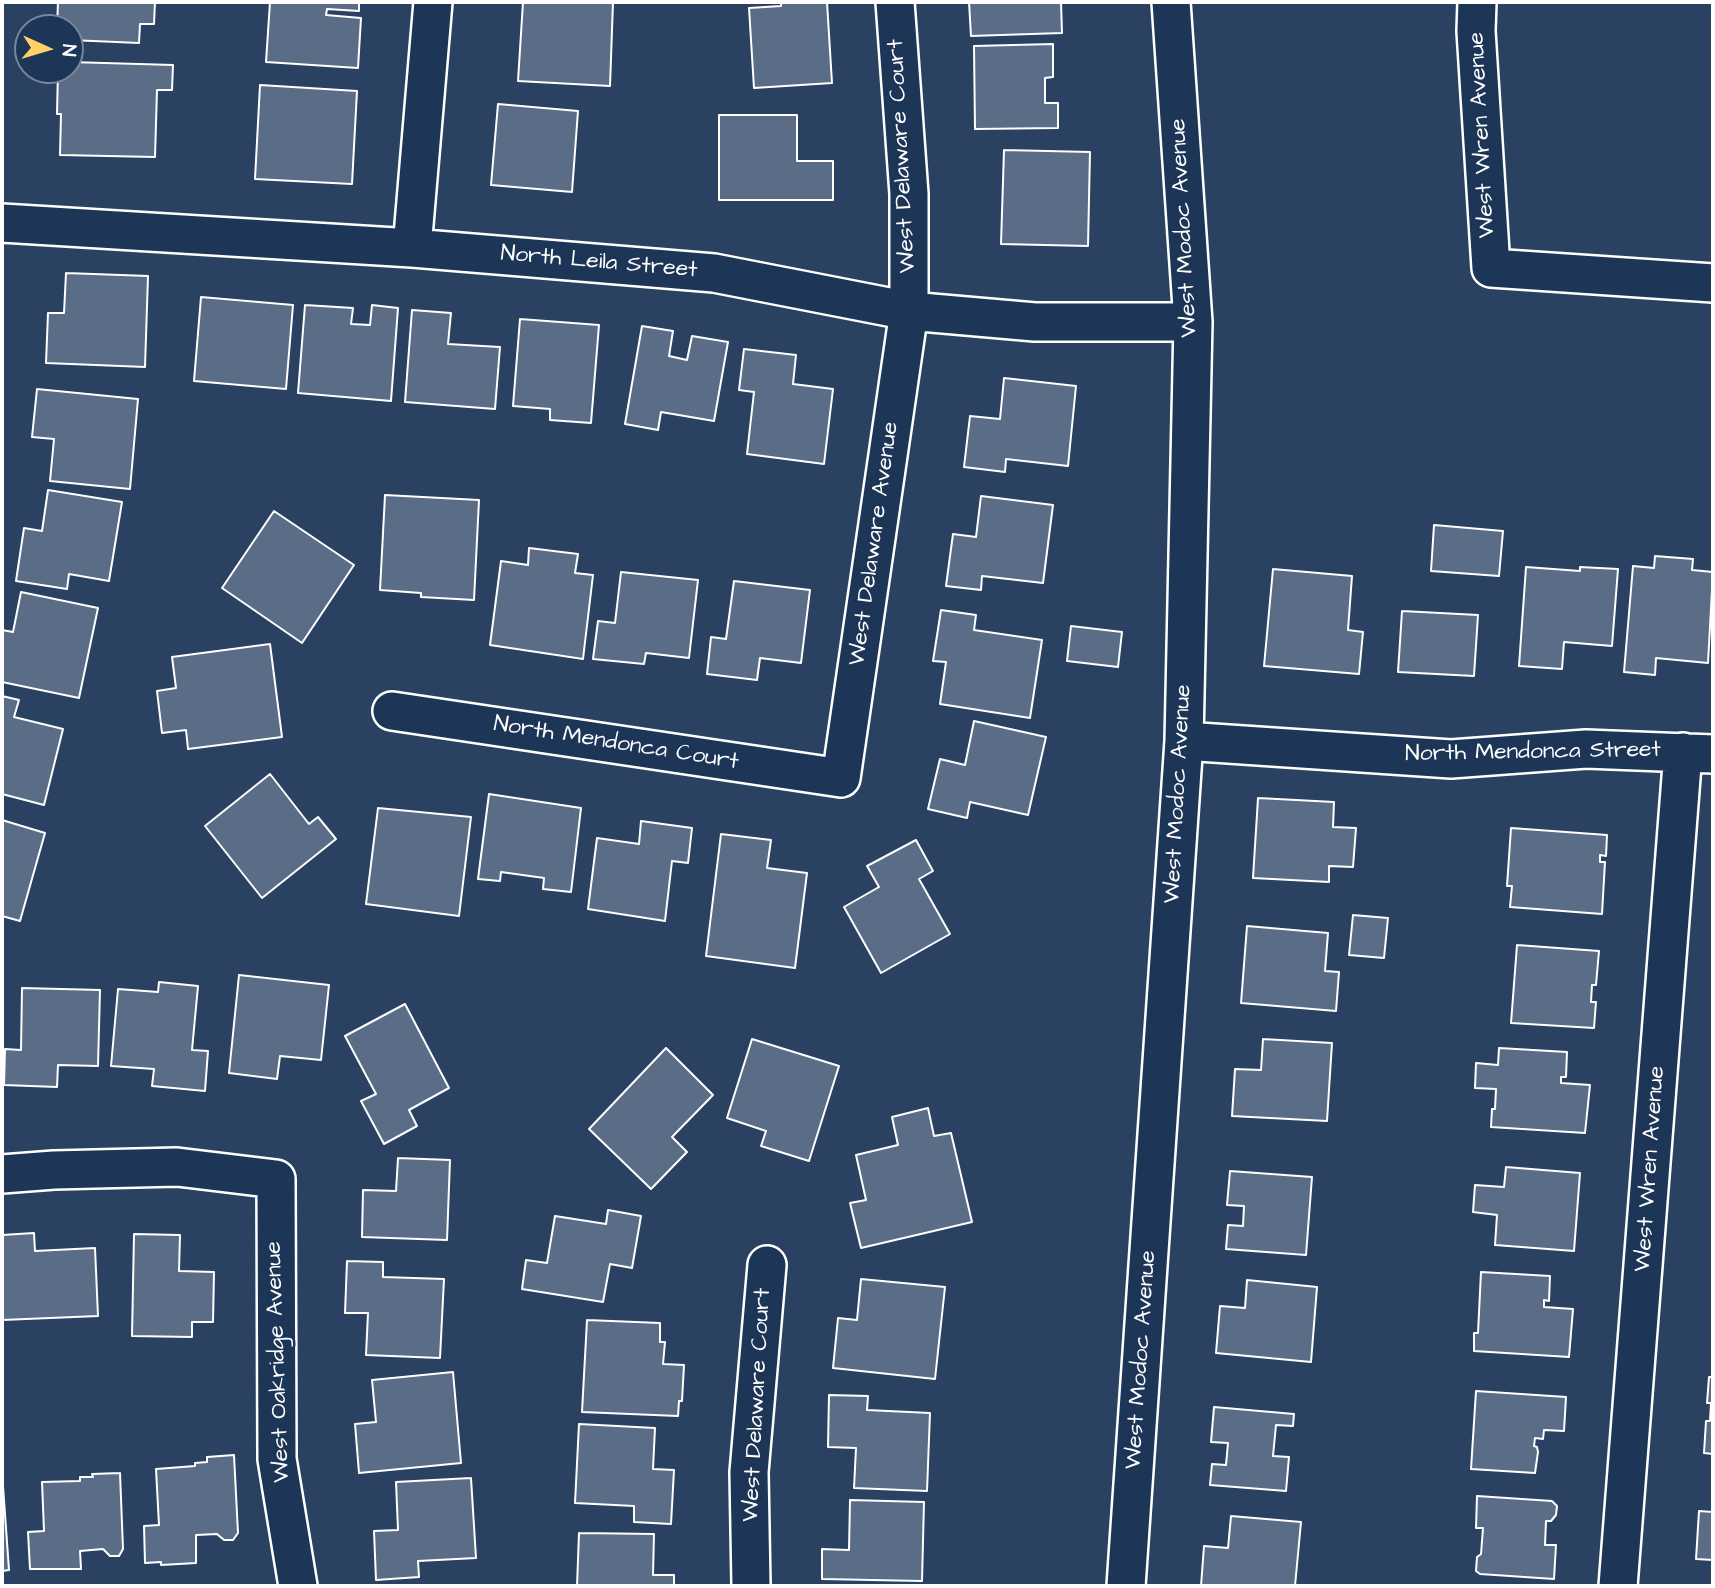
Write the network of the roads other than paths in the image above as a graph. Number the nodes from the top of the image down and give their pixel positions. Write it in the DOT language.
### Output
graph roads {
  1 [pos="433,2"];
  2 [pos="895,2"];
  3 [pos="1171,2"];
  4 [pos="1478,2"];
  5 [pos="2,223"];
  6 [pos="412,248"];
  7 [pos="1713,283"];
  8 [pos="909,311"];
  9 [pos="1193,322"];
  10 [pos="392,710"];
  11 [pos="1185,741"];
  12 [pos="1698,753"];
  13 [pos="841,778"];
  14 [pos="2,1174"];
  15 [pos="767,1265"];
  16 [pos="298,1586"];
  17 [pos="751,1586"];
  18 [pos="1126,1586"];
  19 [pos="1618,1586"];
  1 -- 6 [label="street"];
  2 -- 8 [label="street, West Delaware Court"];
  3 -- 9 [label="street, West Modoc Avenue"];
  4 -- 7 [label="street, West Wren Avenue"];
  5 -- 6 [label="street, North Leila Street"];
  6 -- 8 [label="street, North Leila Street"];
  8 -- 9 [label="street, North Leila Street"];
  8 -- 13 [label="street, West Delaware Avenue"];
  9 -- 11 [label="street, West Modoc Avenue"];
  10 -- 13 [label="street, North Mendonca Court"];
  11 -- 12 [label="street, North Mendonca Street"];
  11 -- 18 [label="street, West Modoc Avenue"];
  12 -- 19 [label="street, West Wren Avenue"];
  14 -- 16 [label="street, West Oakridge Avenue"];
  15 -- 17 [label="street, West Delaware Court"];
}
